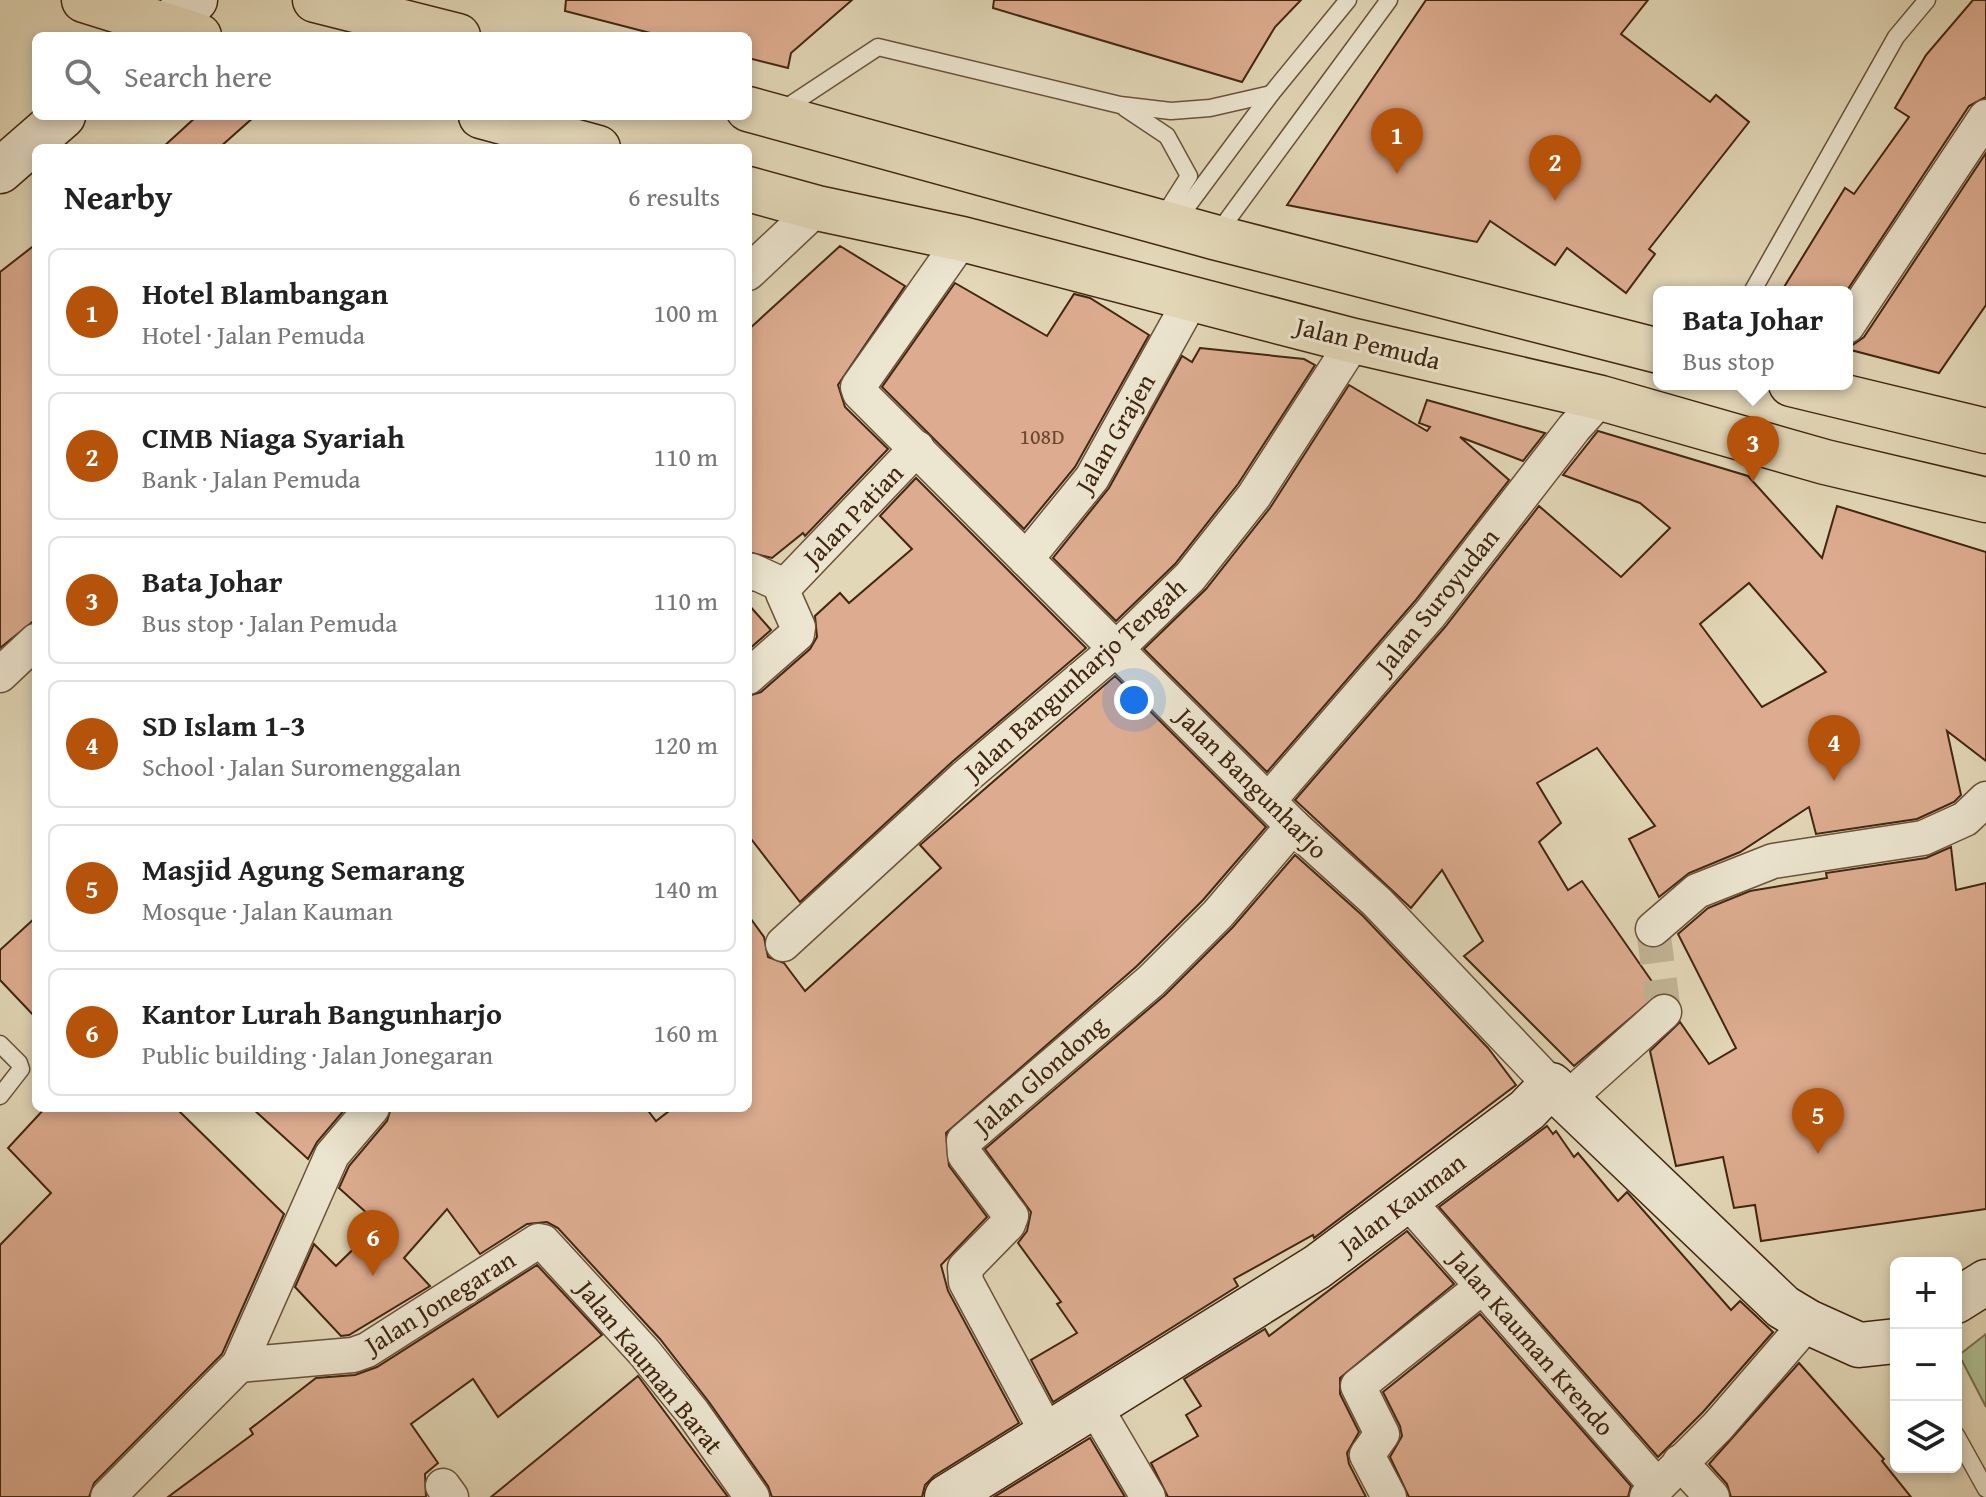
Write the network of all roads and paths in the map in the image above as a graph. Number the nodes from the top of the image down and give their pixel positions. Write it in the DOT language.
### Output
graph roads {
  1 [pos="315,0"];
  2 [pos="1348,0"];
  3 [pos="1389,0"];
  4 [pos="1927,0"];
  5 [pos="103,14"];
  6 [pos="179,24"];
  7 [pos="442,32"];
  8 [pos="1271,94"];
  9 [pos="1120,105"];
  10 [pos="762,112"];
  11 [pos="1986,117"];
  12 [pos="58,120"];
  13 [pos="502,130"];
  14 [pos="577,144"];
  15 [pos="0,171"];
  16 [pos="752,190"];
  17 [pos="817,208"];
  18 [pos="1166,224"];
  19 [pos="1214,237"];
  20 [pos="962,239"];
  21 [pos="752,269"];
  22 [pos="1755,286"];
  23 [pos="1192,298"];
  24 [pos="1853,317"];
  25 [pos="1354,341"];
  26 [pos="1653,349"];
  27 [pos="1822,390"];
  28 [pos="1601,398"];
  29 [pos="1986,431"];
  30 [pos="917,448"];
  31 [pos="1986,500"];
  32 [pos="1026,559"];
  33 [pos="752,571"];
  34 [pos="785,586"];
  35 [pos="32,645"];
  36 [pos="1116,649"];
  37 [pos="752,673"];
  38 [pos="0,675"];
  39 [pos="1986,799"];
  40 [pos="1268,801"];
  41 [pos="1293,826"];
  42 [pos="1653,929"];
  43 [pos="783,944"];
  44 [pos="1664,1012"];
  45 [pos="0,1044"];
  46 [pos="1558,1093"];
  47 [pos="0,1096"];
  48 [pos="369,1112"];
  49 [pos="1408,1201"];
  50 [pos="543,1242"];
  51 [pos="1986,1282"];
  52 [pos="1482,1287"];
  53 [pos="1962,1297"];
  54 [pos="1808,1322"];
  55 [pos="1890,1342"];
  56 [pos="239,1365"];
  57 [pos="1095,1407"];
  58 [pos="1049,1436"];
  59 [pos="1962,1446"];
  60 [pos="1661,1481"];
  61 [pos="1986,1489"];
  62 [pos="108,1497"];
  63 [pos="752,1497"];
  64 [pos="947,1497"];
  65 [pos="1148,1497"];
  66 [pos="1389,1497"];
  67 [pos="1712,1497"];
  1 -- 7 [label="main road"];
  2 -- 8 [label="lane"];
  3 -- 19 [label="lane"];
  4 -- 22 [label="lane"];
  5 -- 6 [label="main road"];
  8 -- 9 [label="lane"];
  8 -- 18 [label="lane"];
  9 -- 10 [label="lane"];
  9 -- 18 [label="lane"];
  10 -- 18 [label="main road"];
  11 -- 24 [label="street"];
  12 -- 15 [label="street"];
  13 -- 14 [label="main road"];
  16 -- 17 [label="main road, Jalan Pemuda"];
  17 -- 20 [label="main road, Jalan Pemuda"];
  17 -- 21 [label="street"];
  18 -- 19 [label="main road"];
  19 -- 26 [label="main road"];
  20 -- 23 [label="main road, Jalan Pemuda"];
  20 -- 30 [label="street, Jalan Patian"];
  23 -- 25 [label="main road, Jalan Pemuda"];
  23 -- 32 [label="street, Jalan Grajen"];
  25 -- 28 [label="main road, Jalan Pemuda"];
  25 -- 36 [label="street, Jalan Bangunharjo Tengah"];
  27 -- 29 [label="main road"];
  28 -- 31 [label="main road, Jalan Pemuda"];
  28 -- 40 [label="street, Jalan Suroyudan"];
  30 -- 32 [label="street, Jalan Bangunharjo"];
  30 -- 34 [label="street, Jalan Patian"];
  32 -- 36 [label="street, Jalan Bangunharjo"];
  33 -- 34 [label="street"];
  34 -- 37 [label="street, Jalan Patian"];
  35 -- 38 [label="street"];
  36 -- 40 [label="street, Jalan Bangunharjo"];
  36 -- 43 [label="street, Jalan Bangunharjo Tengah"];
  39 -- 42 [label="street"];
  40 -- 41 [label="street, Jalan Bangunharjo"];
  41 -- 46 [label="street, Jalan Bangunharjo"];
  41 -- 58 [label="street, Jalan Glondong"];
  44 -- 46 [label="street"];
  45 -- 47 [label="lane"];
  46 -- 49 [label="street, Jalan Kauman"];
  46 -- 54 [label="street"];
  48 -- 56 [label="street"];
  49 -- 52 [label="street, Jalan Kauman Krendo"];
  49 -- 57 [label="street, Jalan Kauman"];
  50 -- 56 [label="street, Jalan Jonegaran"];
  50 -- 63 [label="street, Jalan Kauman Barat"];
  51 -- 53 [label="street"];
  52 -- 60 [label="street, Jalan Kauman Krendo"];
  52 -- 66 [label="street"];
  54 -- 55 [label="street"];
  54 -- 60 [label="street"];
  56 -- 62 [label="street"];
  57 -- 58 [label="street, Jalan Kauman"];
  57 -- 65 [label="street"];
  58 -- 64 [label="street, Jalan Kauman"];
  59 -- 61 [label="lane"];
  60 -- 67 [label="street, Jalan Kauman Krendo"];
}
